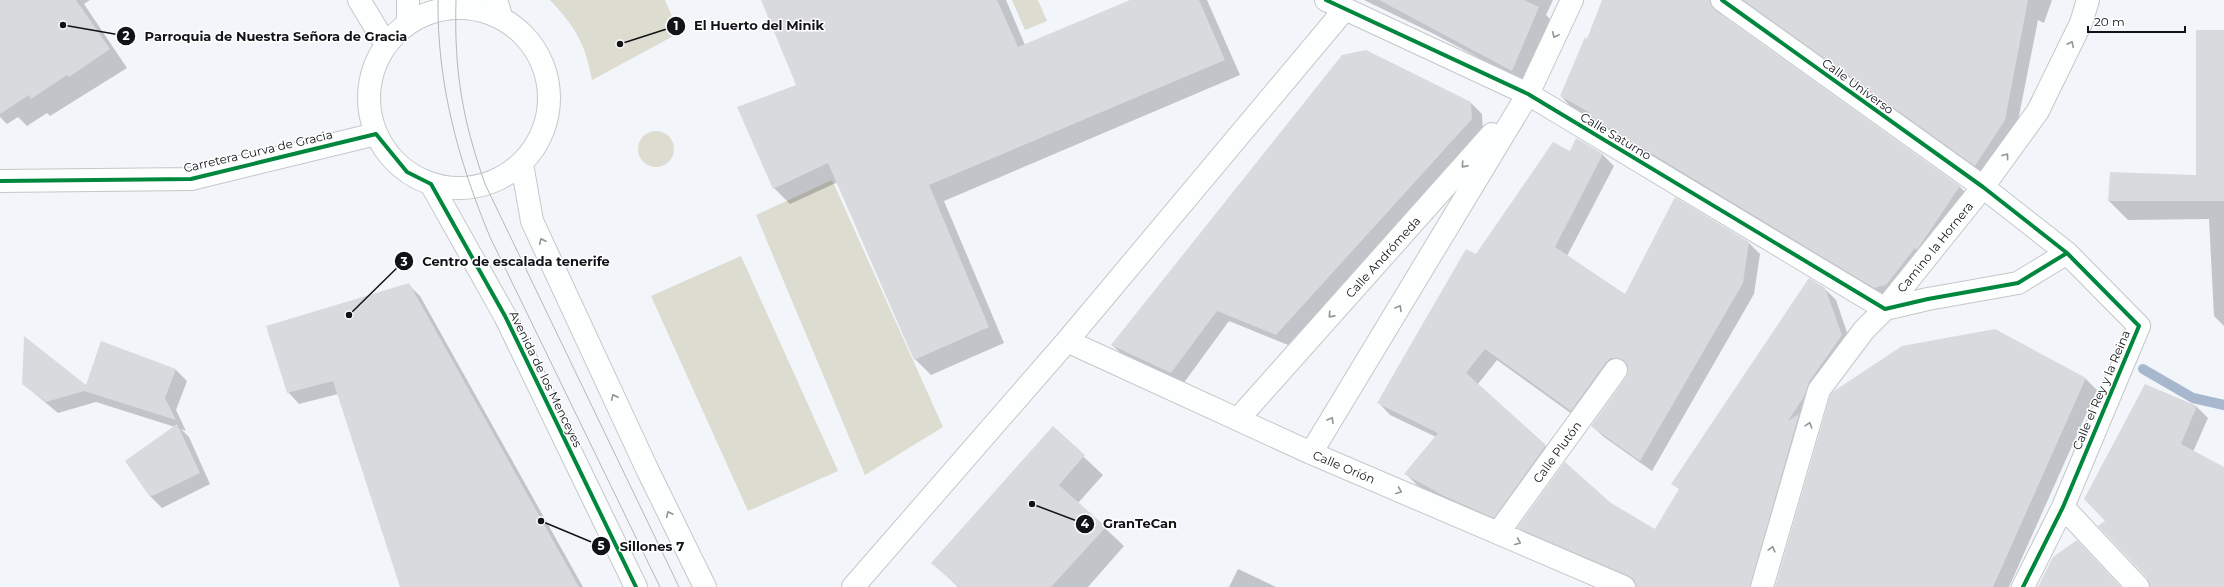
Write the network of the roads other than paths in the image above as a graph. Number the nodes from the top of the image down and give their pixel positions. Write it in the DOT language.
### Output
graph roads {
  1 [pos="359,0"];
  2 [pos="1572,0"];
  3 [pos="1722,0"];
  4 [pos="2088,0"];
  5 [pos="1335,5"];
  6 [pos="499,8"];
  7 [pos="408,11"];
  8 [pos="385,43"];
  9 [pos="1528,94"];
  10 [pos="376,134"];
  11 [pos="522,164"];
  12 [pos="0,181"];
  13 [pos="431,184"];
  14 [pos="1983,187"];
  15 [pos="2067,253"];
  16 [pos="1885,309"];
  17 [pos="1067,341"];
  18 [pos="1616,370"];
  19 [pos="1238,419"];
  20 [pos="1311,453"];
  21 [pos="2062,506"];
  22 [pos="1498,533"];
  23 [pos="636,587"];
  24 [pos="705,587"];
  25 [pos="854,587"];
  26 [pos="1624,587"];
  27 [pos="1762,587"];
  28 [pos="2023,587"];
  29 [pos="2138,587"];
  1 -- 8 [label="street"];
  2 -- 9 [label="street, Calle Andrómeda, one-way"];
  3 -- 14 [label="street, Calle Universo"];
  14 -- 4 [label="street, Camino la Hornera, one-way"];
  5 -- 9 [label="street, Calle Saturno"];
  5 -- 17 [label="street"];
  6 -- 7 [label="street"];
  6 -- 11 [label="street"];
  7 -- 8 [label="street"];
  8 -- 10 [label="street"];
  9 -- 16 [label="street, Calle Saturno"];
  9 -- 19 [label="street, Calle Andrómeda, one-way"];
  20 -- 9 [label="street, Calle Andrómeda, one-way"];
  10 -- 12 [label="street, Carretera Curva de Gracia"];
  10 -- 13 [label="street"];
  11 -- 13 [label="street"];
  24 -- 11 [label="street, one-way"];
  13 -- 23 [label="street, Avenida de los Menceyes"];
  14 -- 15 [label="street, Calle el Rey y la Reina"];
  14 -- 16 [label="street, Camino la Hornera"];
  15 -- 16 [label="street"];
  15 -- 21 [label="street, Calle el Rey y la Reina"];
  27 -- 16 [label="street, Camino la Hornera, one-way"];
  17 -- 19 [label="street, Calle Orión"];
  17 -- 25 [label="street"];
  18 -- 22 [label="street, Calle Plutón"];
  19 -- 20 [label="street, Calle Orión"];
  20 -- 22 [label="street, Calle Orión, one-way"];
  21 -- 28 [label="street, Calle el Rey y la Reina"];
  21 -- 29 [label="street"];
  22 -- 26 [label="street, Calle Orión, one-way"];
}
